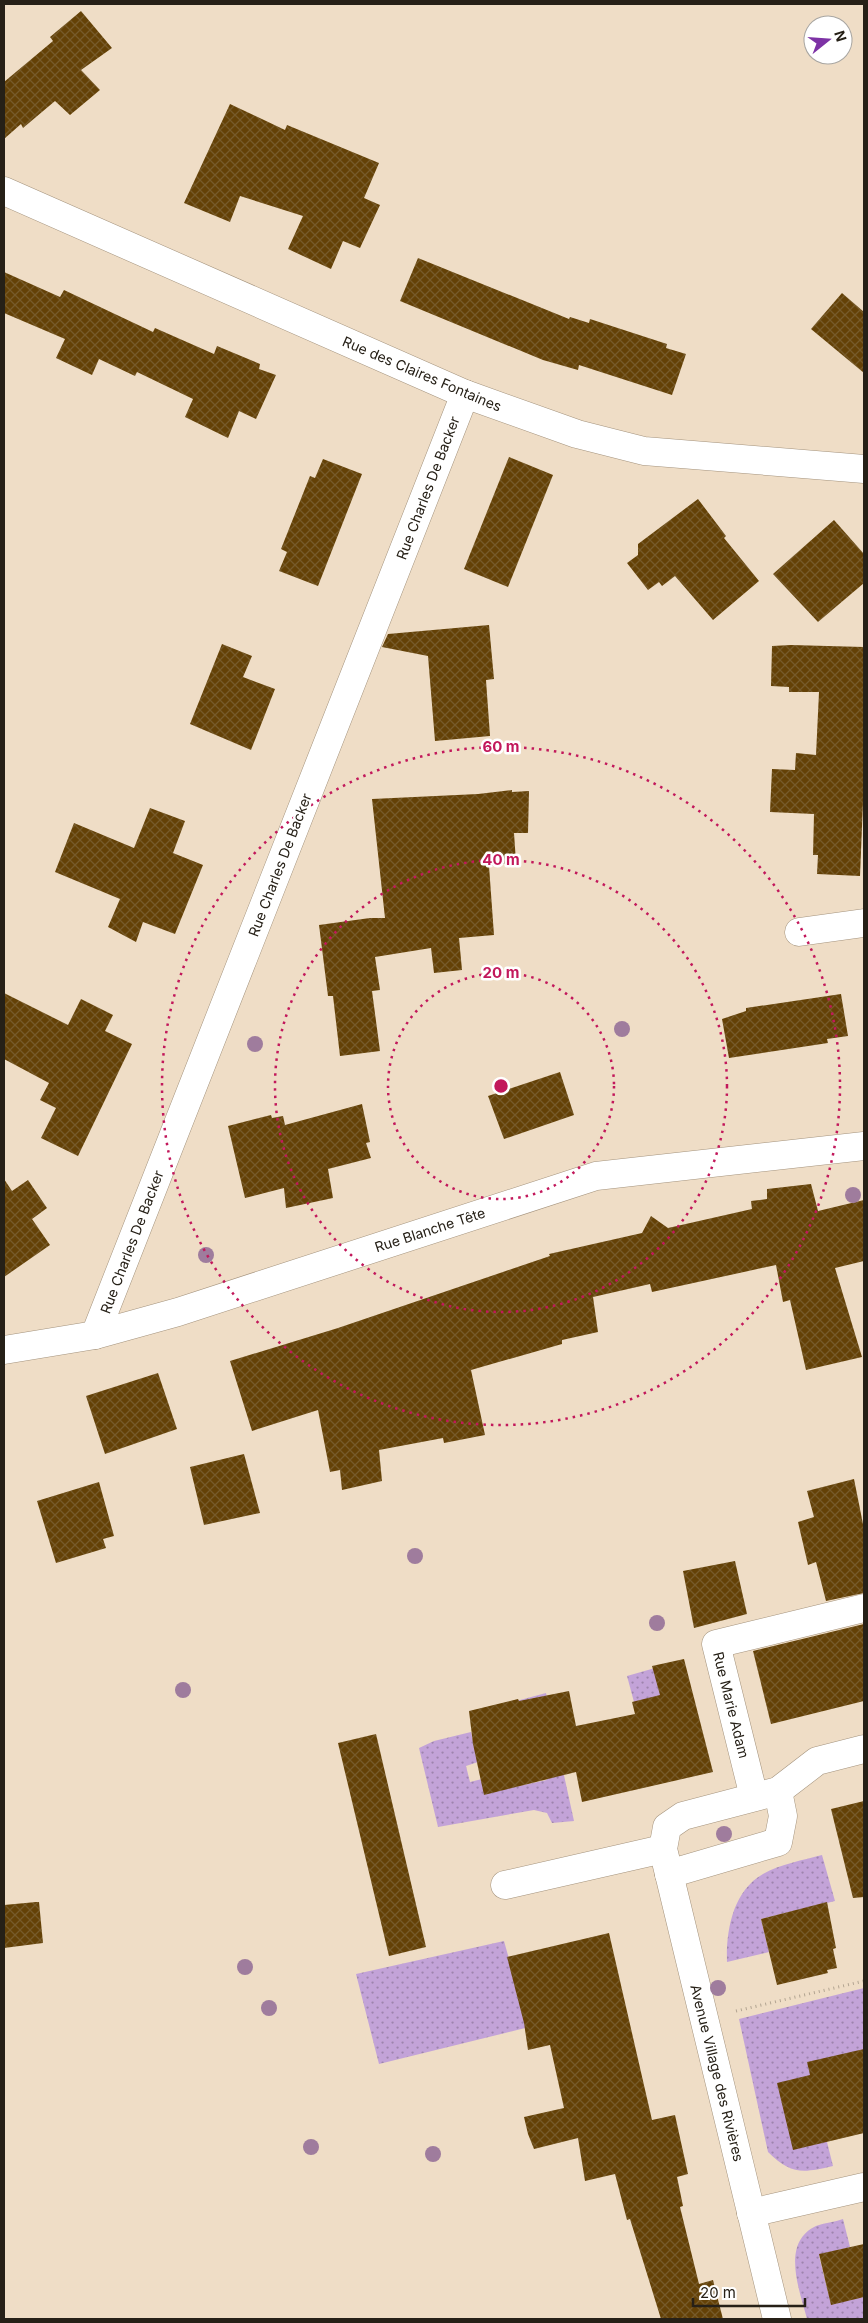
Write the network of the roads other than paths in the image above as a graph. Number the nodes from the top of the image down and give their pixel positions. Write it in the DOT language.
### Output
graph roads {
  1 [pos="4,191"];
  2 [pos="465,394"];
  3 [pos="864,469"];
  4 [pos="864,923"];
  5 [pos="799,932"];
  6 [pos="864,1146"];
  7 [pos="96,1335"];
  8 [pos="4,1350"];
  9 [pos="864,1608"];
  10 [pos="864,1749"];
  11 [pos="766,1794"];
  12 [pos="667,1850"];
  13 [pos="505,1885"];
  14 [pos="864,2188"];
  15 [pos="751,2213"];
  16 [pos="777,2319"];
  1 -- 2 [label="street, Rue des Claires Fontaines"];
  2 -- 3 [label="street, Rue des Claires Fontaines"];
  2 -- 7 [label="street, Rue Charles De Backer"];
  4 -- 5 [label="street"];
  6 -- 7 [label="street, Rue Blanche Tête"];
  7 -- 8 [label="street, Rue Blanche Tête"];
  9 -- 11 [label="street, Rue Marie Adam"];
  10 -- 11 [label="street"];
  11 -- 12 [label="street"];
  11 -- 12 [label="street"];
  12 -- 13 [label="street"];
  12 -- 15 [label="street, Avenue Village des Rivières"];
  14 -- 15 [label="street"];
  15 -- 16 [label="street, Avenue Village des Rivières"];
}
